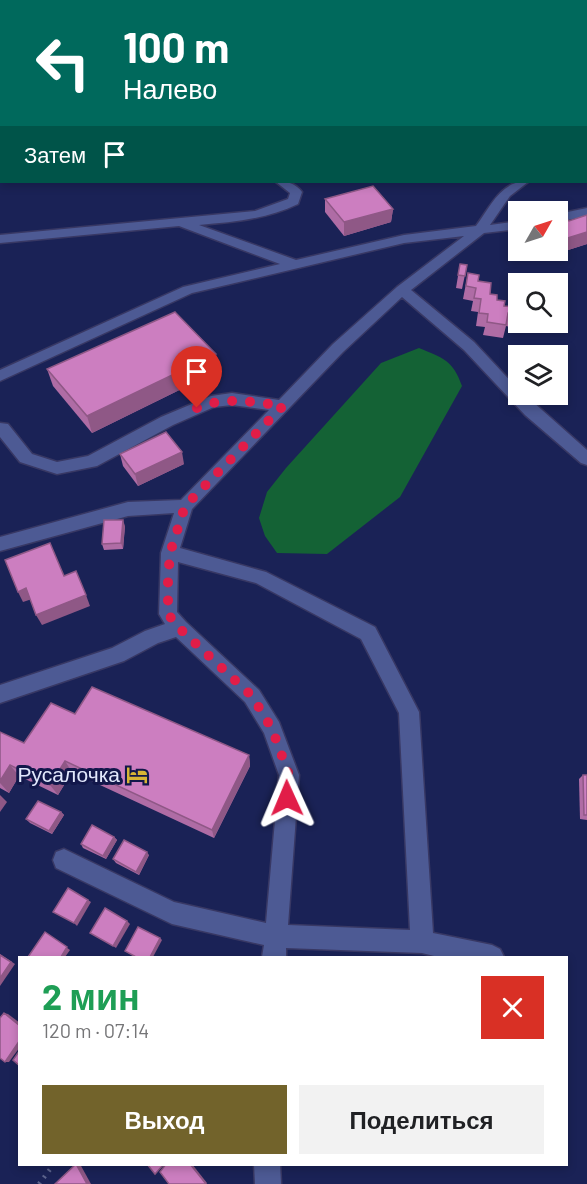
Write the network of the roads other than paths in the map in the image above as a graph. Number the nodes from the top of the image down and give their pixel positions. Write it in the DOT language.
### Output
graph roads {
  1 [pos="283,183"];
  2 [pos="521,183"];
  3 [pos="587,212"];
  4 [pos="568,216"];
  5 [pos="180,222"];
  6 [pos="508,226"];
  7 [pos="480,230"];
  8 [pos="0,239"];
  9 [pos="294,264"];
  10 [pos="402,290"];
  11 [pos="0,376"];
  12 [pos="283,406"];
  13 [pos="2,428"];
  14 [pos="587,459"];
  15 [pos="185,506"];
  16 [pos="0,544"];
  17 [pos="170,553"];
  18 [pos="179,628"];
  19 [pos="0,694"];
  20 [pos="64,860"];
  21 [pos="422,942"];
  22 [pos="275,946"];
  23 [pos="487,956"];
  24 [pos="267,1166"];
  25 [pos="268,1184"];
  1 -- 5 [label="street"];
  2 -- 7 [label="street"];
  3 -- 4 [label="street"];
  5 -- 8 [label="street"];
  5 -- 9 [label="street"];
  6 -- 7 [label="street"];
  7 -- 9 [label="street"];
  7 -- 10 [label="street"];
  9 -- 11 [label="street"];
  10 -- 12 [label="street"];
  10 -- 14 [label="street"];
  12 -- 13 [label="street"];
  12 -- 15 [label="street"];
  15 -- 16 [label="street"];
  15 -- 17 [label="street"];
  17 -- 18 [label="street"];
  17 -- 21 [label="street"];
  18 -- 19 [label="street"];
  18 -- 22 [label="street"];
  20 -- 22 [label="street"];
  21 -- 22 [label="street"];
  21 -- 23 [label="street"];
  24 -- 25 [label="street"];
}
